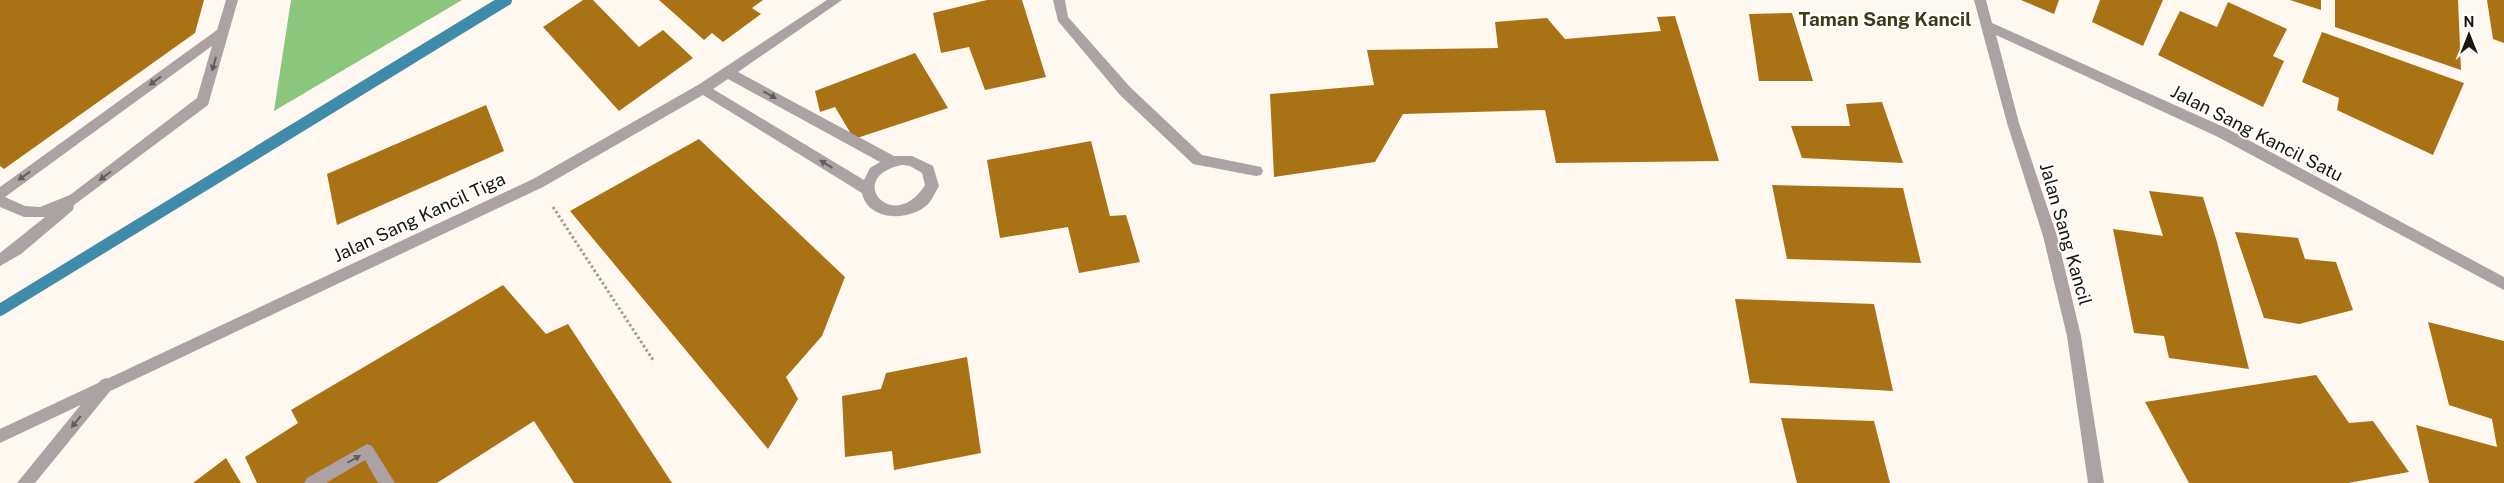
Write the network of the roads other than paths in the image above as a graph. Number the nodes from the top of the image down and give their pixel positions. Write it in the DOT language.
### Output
graph roads {
  1 [pos="232,0"];
  2 [pos="836,0"];
  3 [pos="1059,0"];
  4 [pos="1980,0"];
  5 [pos="1987,26"];
  6 [pos="223,32"];
  7 [pos="727,72"];
  8 [pos="703,89"];
  9 [pos="892,162"];
  10 [pos="1256,171"];
  11 [pos="867,189"];
  12 [pos="0,194"];
  13 [pos="75,199"];
  14 [pos="0,201"];
  15 [pos="0,260"];
  16 [pos="2504,284"];
  17 [pos="106,384"];
  18 [pos="0,436"];
  19 [pos="25,483"];
  20 [pos="312,483"];
  21 [pos="387,483"];
  22 [pos="2096,483"];
  1 -- 6 [label="street"];
  2 -- 7 [label="street, Jalan Sang Kancil Tiga"];
  3 -- 10 [label="street"];
  4 -- 5 [label="street, Jalan Sang Kancil"];
  5 -- 16 [label="street, Jalan Sang Kancil Satu"];
  5 -- 22 [label="street, Jalan Sang Kancil"];
  6 -- 12 [label="street, one-way"];
  6 -- 13 [label="street, one-way"];
  7 -- 8 [label="street, Jalan Sang Kancil Tiga"];
  7 -- 9 [label="street, one-way"];
  11 -- 8 [label="street, one-way"];
  8 -- 17 [label="street, Jalan Sang Kancil Tiga"];
  9 -- 11 [label="street"];
  9 -- 11 [label="street"];
  13 -- 14 [label="street"];
  13 -- 15 [label="street"];
  17 -- 18 [label="street, Jalan Sang Kancil Tiga"];
  17 -- 19 [label="street, one-way"];
  20 -- 21 [label="street, one-way"];
}
